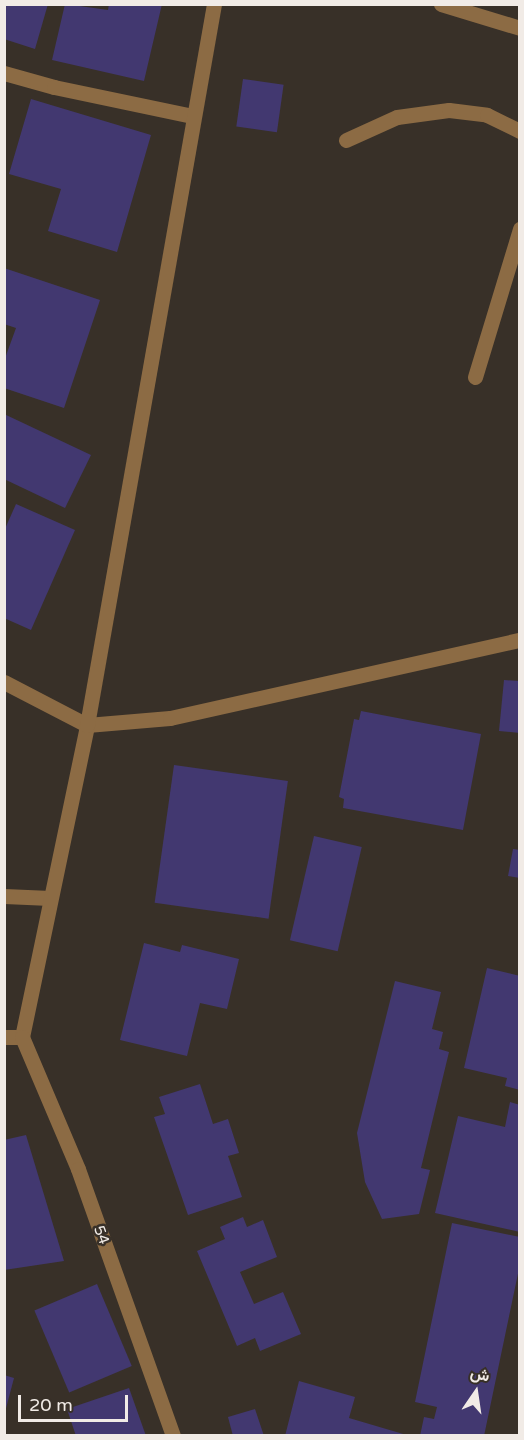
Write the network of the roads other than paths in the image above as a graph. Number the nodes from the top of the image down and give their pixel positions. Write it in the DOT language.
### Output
graph roads {
  1 [pos="214,4"];
  2 [pos="441,4"];
  3 [pos="519,28"];
  4 [pos="4,73"];
  5 [pos="193,116"];
  6 [pos="519,131"];
  7 [pos="346,140"];
  8 [pos="519,229"];
  9 [pos="513,270"];
  10 [pos="475,377"];
  11 [pos="519,640"];
  12 [pos="4,682"];
  13 [pos="87,725"];
  14 [pos="4,896"];
  15 [pos="50,898"];
  16 [pos="4,1037"];
  17 [pos="22,1037"];
  18 [pos="173,1436"];
  1 -- 5 [label="street"];
  2 -- 3 [label="street"];
  4 -- 5 [label="street"];
  5 -- 13 [label="street"];
  6 -- 7 [label="street"];
  8 -- 9 [label="street"];
  9 -- 10 [label="street"];
  11 -- 13 [label="street"];
  12 -- 13 [label="street"];
  13 -- 15 [label="street"];
  14 -- 15 [label="street"];
  15 -- 17 [label="street"];
  16 -- 17 [label="street"];
  17 -- 18 [label="street, 54"];
}
